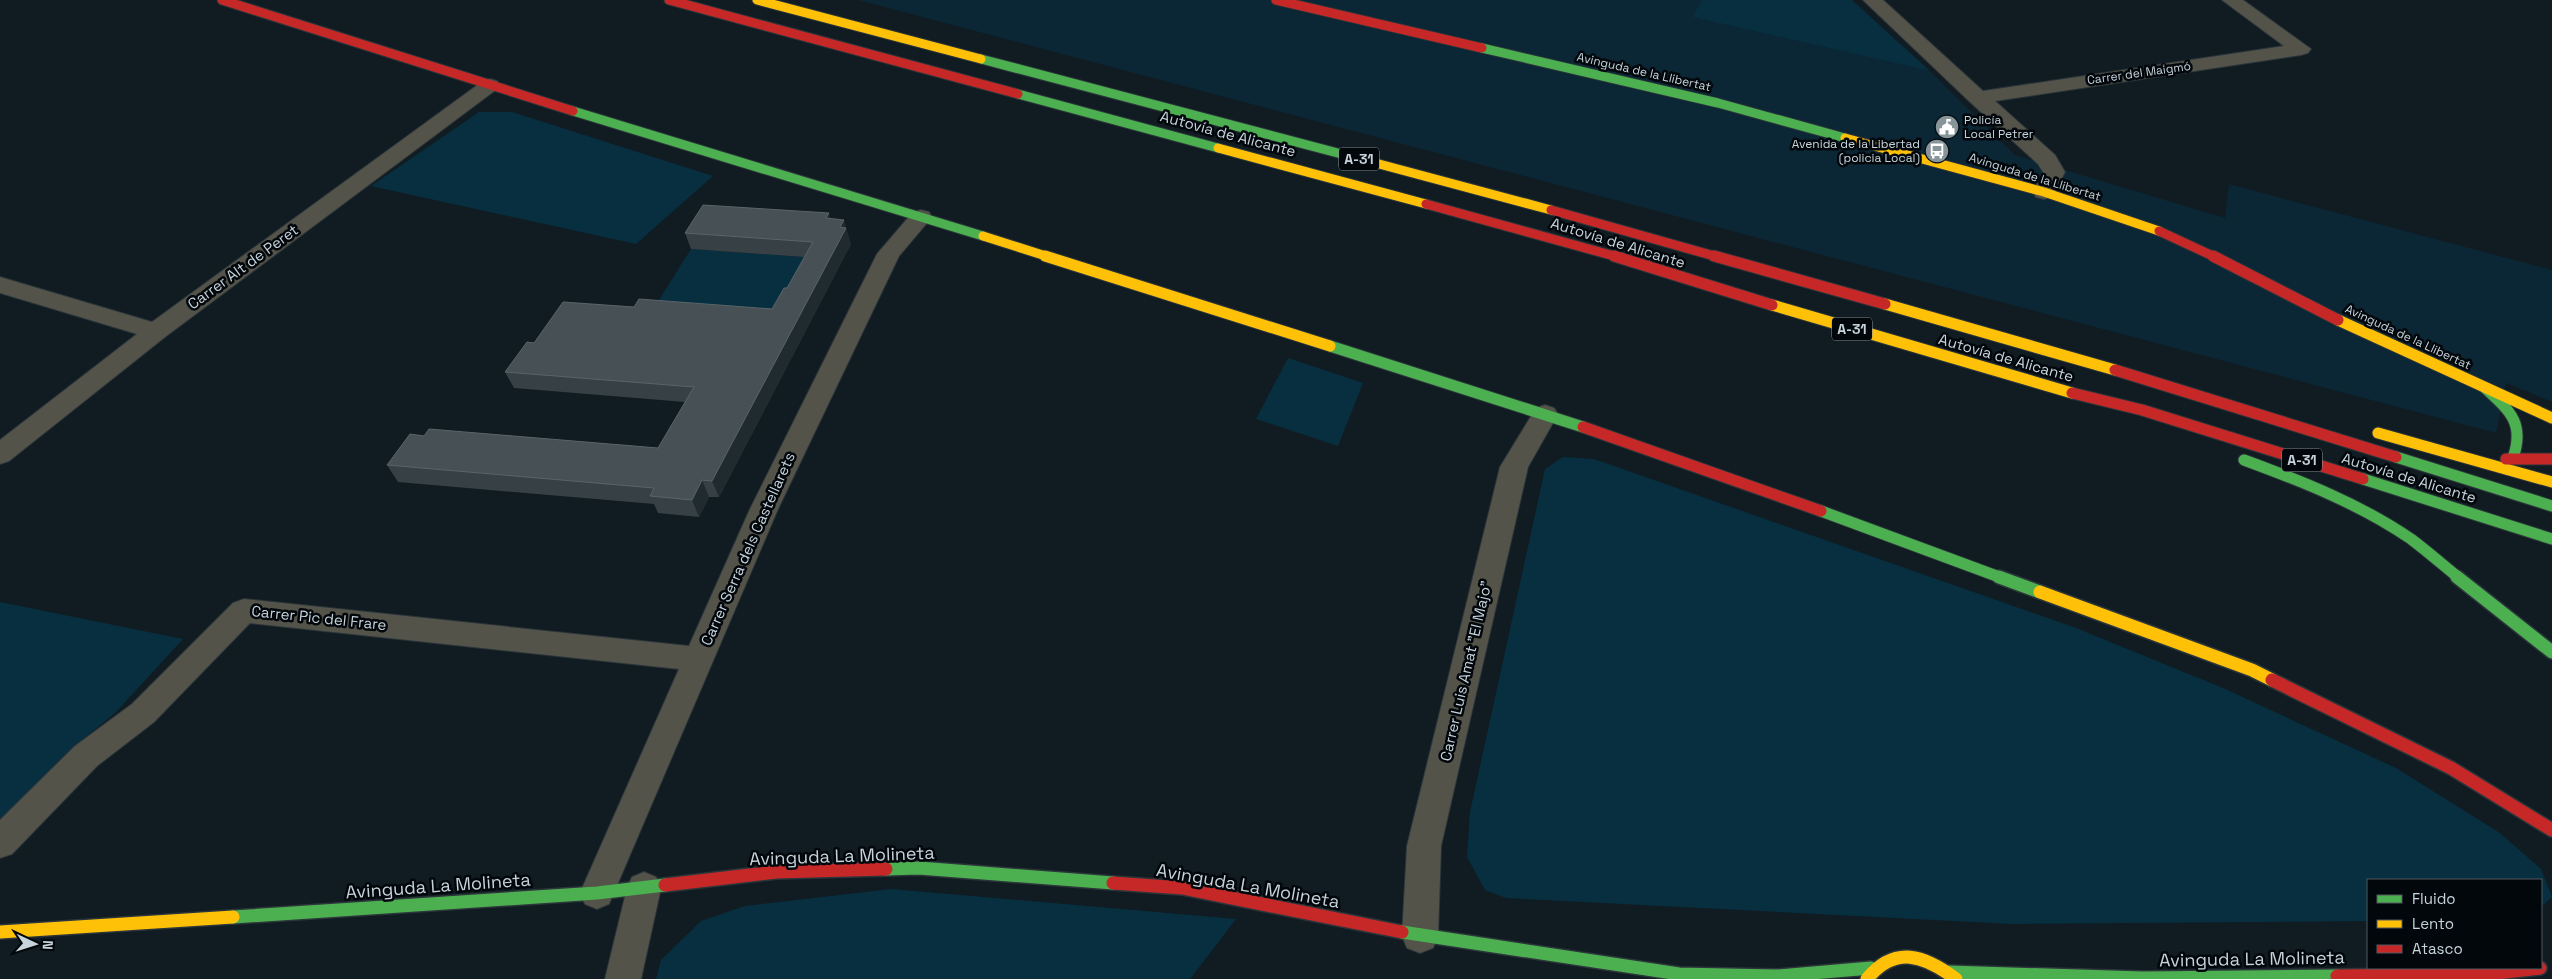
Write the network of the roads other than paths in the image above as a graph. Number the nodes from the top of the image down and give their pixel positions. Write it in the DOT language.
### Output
graph roads {
  1 [pos="222,0"];
  2 [pos="669,0"];
  3 [pos="757,0"];
  4 [pos="1276,0"];
  5 [pos="1872,0"];
  6 [pos="1878,0"];
  7 [pos="2231,0"];
  8 [pos="490,85"];
  9 [pos="1977,98"];
  10 [pos="2044,192"];
  11 [pos="922,217"];
  12 [pos="0,285"];
  13 [pos="156,331"];
  14 [pos="2158,382"];
  15 [pos="2050,387"];
  16 [pos="2485,388"];
  17 [pos="2222,390"];
  18 [pos="1545,414"];
  19 [pos="2110,414"];
  20 [pos="2552,418"];
  21 [pos="2364,429"];
  22 [pos="0,454"];
  23 [pos="2233,456"];
  24 [pos="2513,458"];
  25 [pos="2552,459"];
  26 [pos="2481,461"];
  27 [pos="2552,482"];
  28 [pos="2552,506"];
  29 [pos="2552,539"];
  30 [pos="2552,652"];
  31 [pos="699,659"];
  32 [pos="2552,830"];
  33 [pos="0,842"];
  34 [pos="644,888"];
  35 [pos="597,893"];
  36 [pos="0,932"];
  37 [pos="1420,936"];
  38 [pos="2534,969"];
  39 [pos="1869,973"];
  40 [pos="1679,974"];
  41 [pos="1952,976"];
  42 [pos="2491,976"];
  43 [pos="623,979"];
  44 [pos="1693,979"];
  45 [pos="2141,979"];
  1 -- 8 [label="main road"];
  2 -- 15 [label="main road, Autovía de Alicante / A-31"];
  3 -- 14 [label="main road, Autovía de Alicante / A-31"];
  4 -- 10 [label="main road, Avinguda de la Llibertat"];
  5 -- 6 [label="street"];
  5 -- 9 [label="street"];
  7 -- 9 [label="street, Carrer del Maigmó"];
  8 -- 11 [label="main road"];
  8 -- 13 [label="street, Carrer Alt de Peret"];
  9 -- 10 [label="street"];
  10 -- 16 [label="main road, Avinguda de la Llibertat"];
  11 -- 18 [label="main road"];
  11 -- 31 [label="street, Carrer Serra dels Castellarets"];
  12 -- 13 [label="street"];
  13 -- 22 [label="street, Carrer Alt de Peret"];
  14 -- 17 [label="main road"];
  14 -- 28 [label="main road, Autovía de Alicante / A-31"];
  15 -- 19 [label="main road"];
  15 -- 29 [label="main road, Autovía de Alicante / A-31"];
  16 -- 20 [label="main road, Avinguda de la Llibertat"];
  16 -- 24 [label="main road"];
  18 -- 32 [label="main road"];
  18 -- 37 [label="street, Carrer Luis Amat \"El Majo\""];
  21 -- 26 [label="main road"];
  23 -- 30 [label="main road"];
  24 -- 25 [label="main road"];
  24 -- 26 [label="main road"];
  26 -- 27 [label="main road"];
  31 -- 33 [label="street, Carrer Pic del Frare"];
  31 -- 35 [label="street, Carrer Serra dels Castellarets"];
  34 -- 35 [label="main road, Avinguda La Molineta"];
  34 -- 37 [label="main road, Avinguda La Molineta"];
  34 -- 43 [label="street"];
  35 -- 36 [label="main road, Avinguda La Molineta"];
  37 -- 40 [label="main road, Avinguda La Molineta"];
  38 -- 42 [label="main road, Avinguda La Molineta"];
  39 -- 40 [label="main road, Avinguda La Molineta"];
  39 -- 41 [label="main road"];
  40 -- 44 [label="main road, Avinguda La Molineta"];
  41 -- 45 [label="main road, Avinguda La Molineta"];
  42 -- 45 [label="main road, Avinguda La Molineta"];
}
